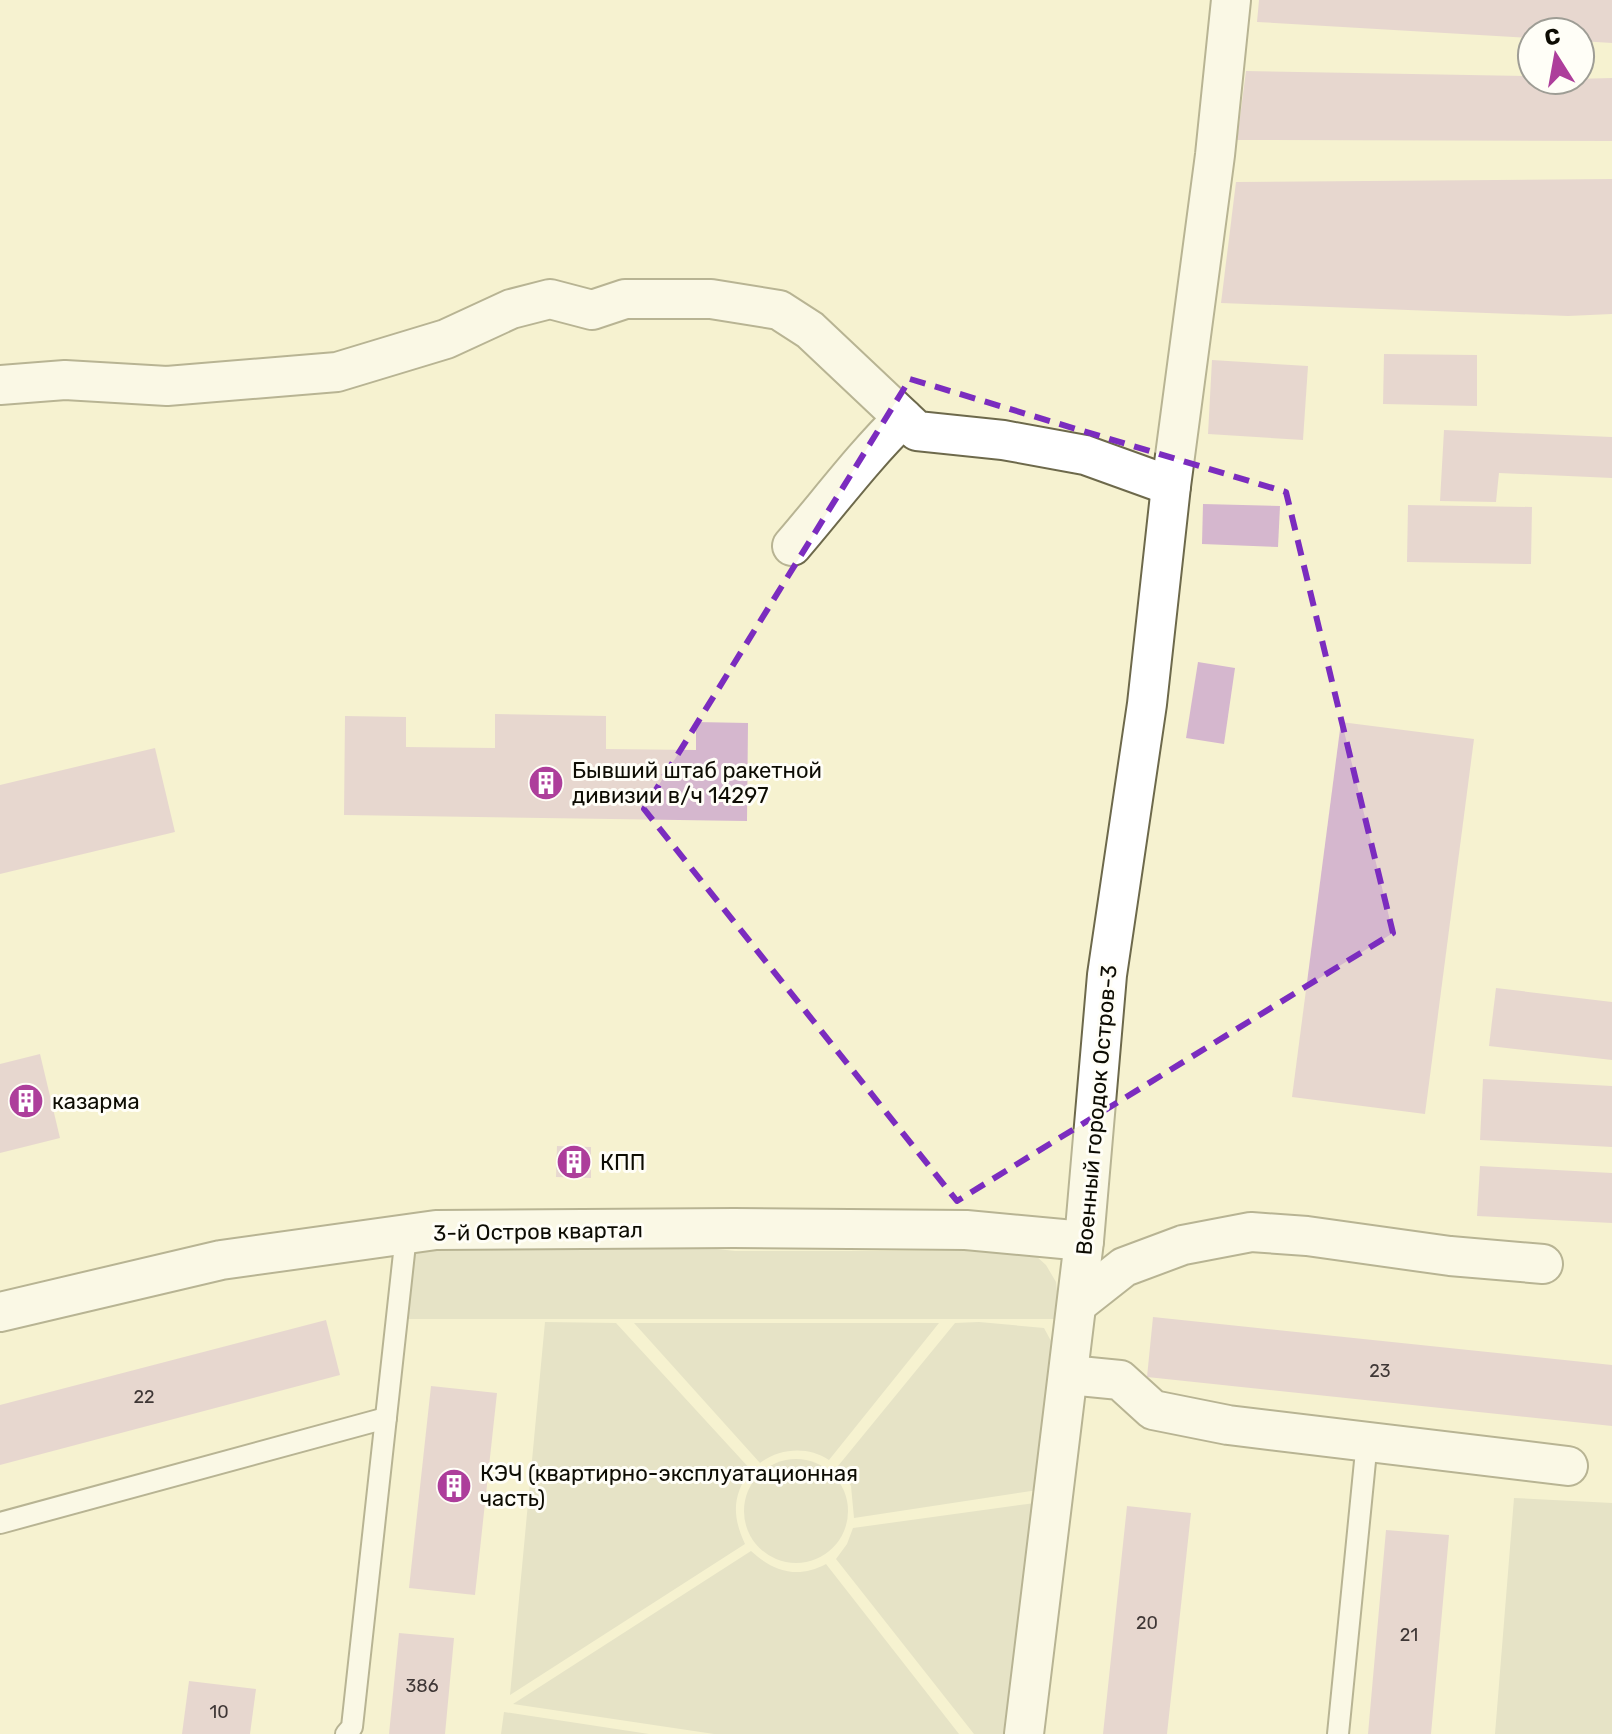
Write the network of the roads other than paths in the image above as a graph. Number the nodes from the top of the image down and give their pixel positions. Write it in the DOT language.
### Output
graph roads {
  1 [pos="1231,0"];
  2 [pos="0,385"];
  3 [pos="903,418"];
  4 [pos="1171,486"];
  5 [pos="792,546"];
  6 [pos="406,1235"];
  7 [pos="1084,1241"];
  8 [pos="1543,1264"];
  9 [pos="1077,1304"];
  10 [pos="0,1312"];
  11 [pos="1069,1375"];
  12 [pos="386,1418"];
  13 [pos="1367,1441"];
  14 [pos="1568,1466"];
  15 [pos="0,1523"];
  16 [pos="346,1734"];
  17 [pos="1024,1734"];
  18 [pos="1338,1734"];
  1 -- 4 [label="street, Военный городок Остров-3"];
  2 -- 3 [label="street"];
  3 -- 4 [label="street"];
  3 -- 5 [label="street"];
  4 -- 7 [label="street, Военный городок Остров-3"];
  6 -- 7 [label="street, 3-й Остров квартал"];
  6 -- 10 [label="street, 3-й Остров квартал"];
  6 -- 12 [label="lane"];
  7 -- 9 [label="street, Военный городок Остров-3"];
  8 -- 9 [label="street"];
  9 -- 11 [label="street, Военный городок Остров-3"];
  11 -- 13 [label="street"];
  11 -- 17 [label="street, Военный городок Остров-3"];
  12 -- 15 [label="lane"];
  12 -- 16 [label="lane"];
  13 -- 14 [label="street"];
  13 -- 18 [label="lane"];
}
